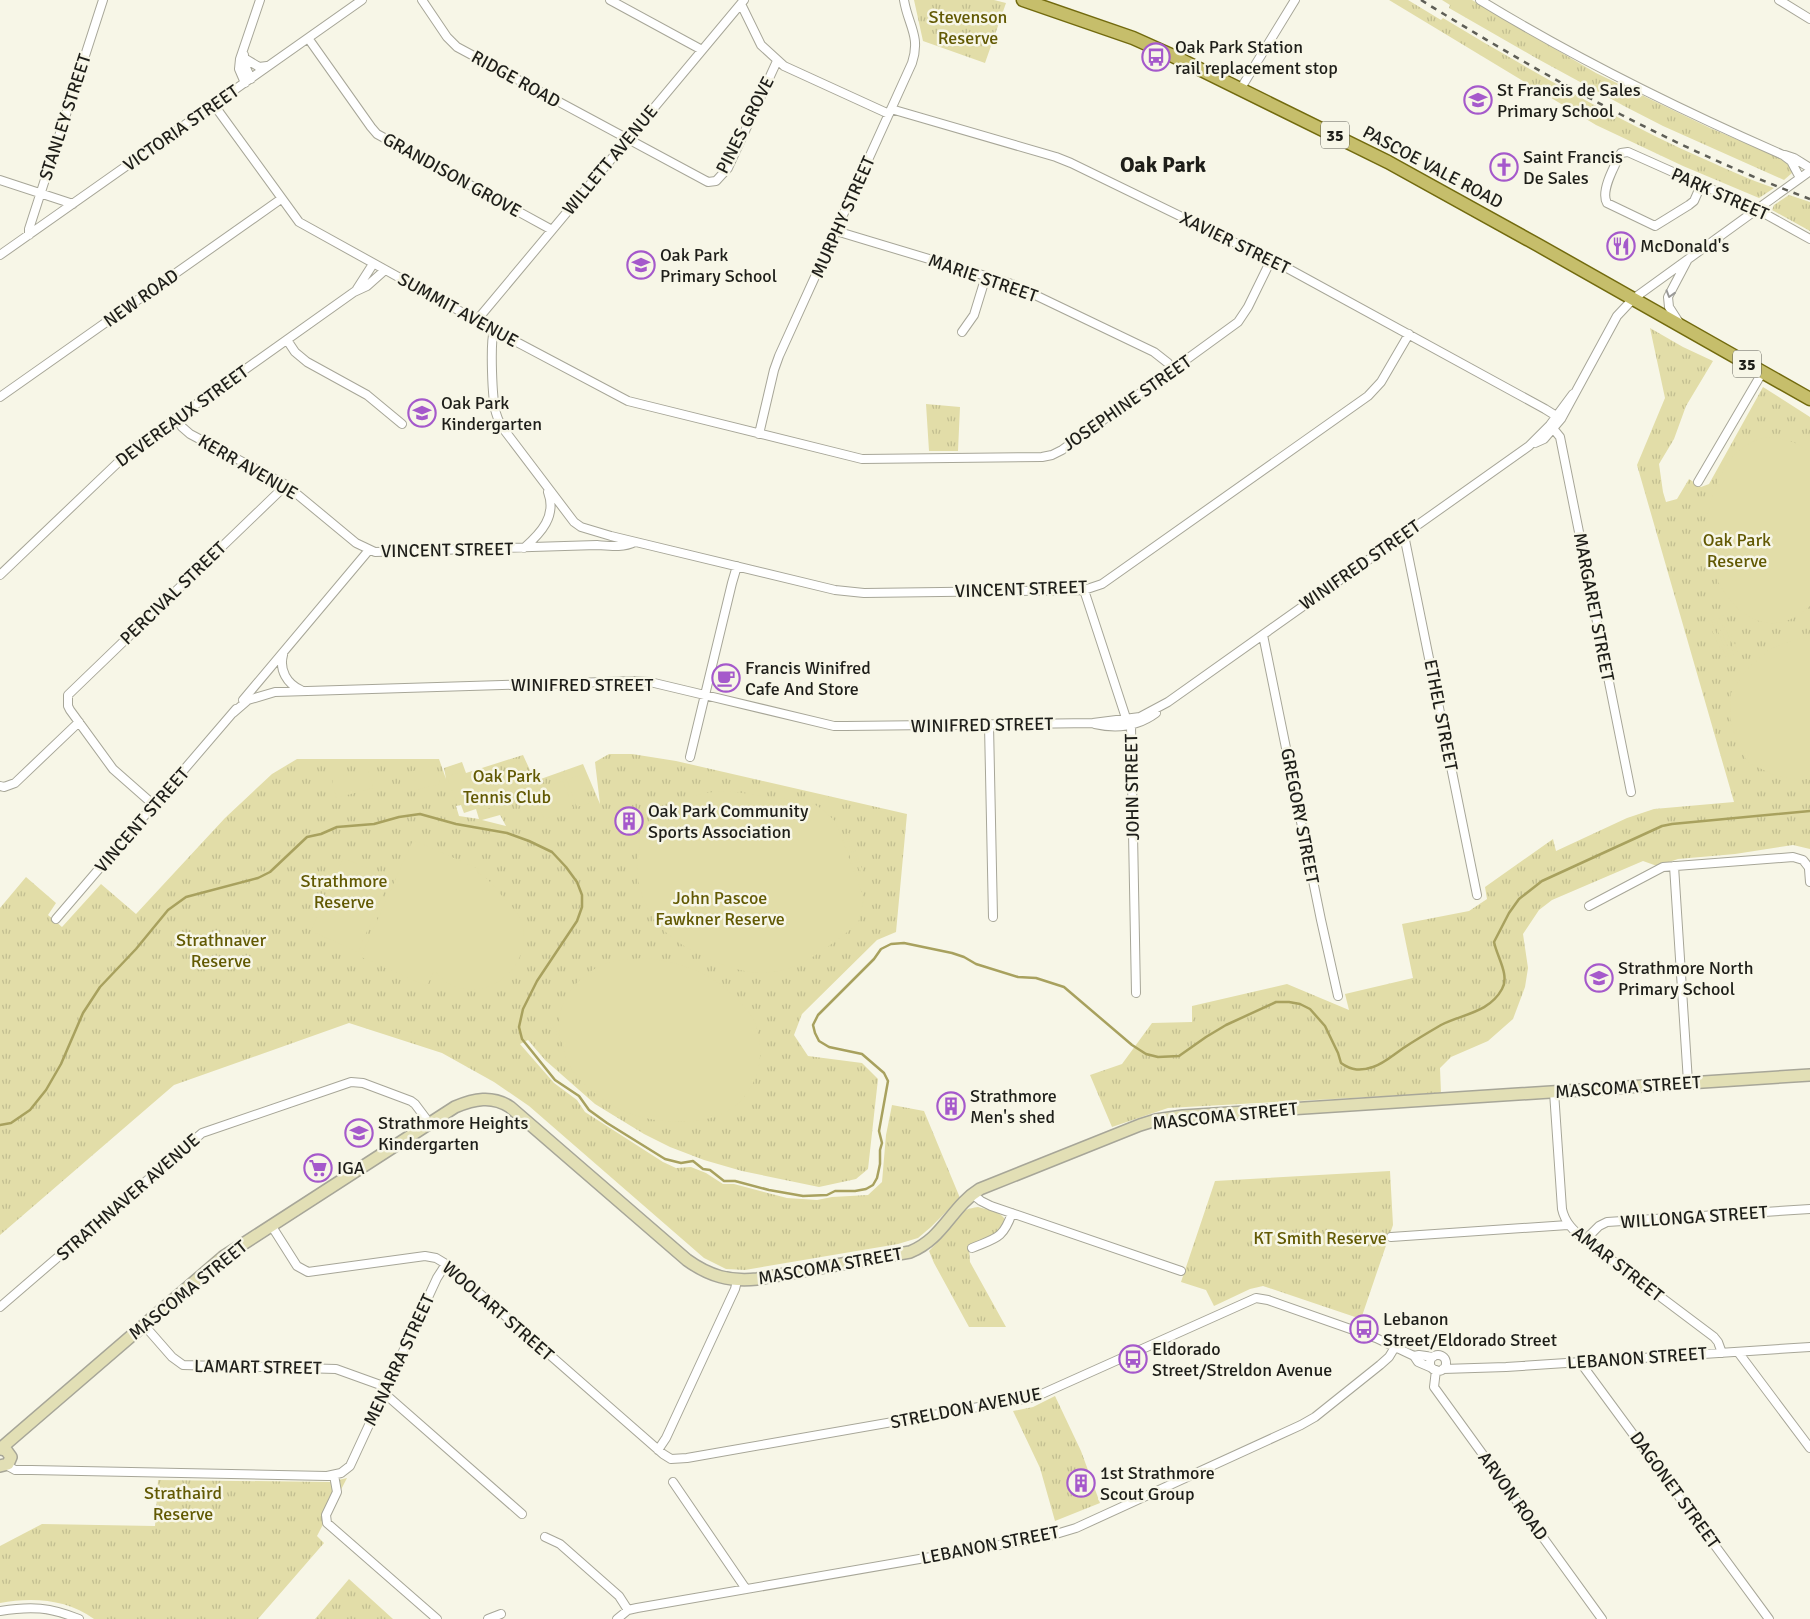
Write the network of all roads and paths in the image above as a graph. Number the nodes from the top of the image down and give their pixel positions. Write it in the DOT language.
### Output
graph roads {
  1 [pos="103,0"];
  2 [pos="260,0"];
  3 [pos="362,0"];
  4 [pos="422,0"];
  5 [pos="610,0"];
  6 [pos="904,0"];
  7 [pos="1023,0"];
  8 [pos="1295,0"];
  9 [pos="1480,0"];
  10 [pos="1779,0"];
  11 [pos="743,2"];
  12 [pos="1810,19"];
  13 [pos="308,38"];
  14 [pos="702,50"];
  15 [pos="244,54"];
  16 [pos="777,60"];
  17 [pos="269,66"];
  18 [pos="248,81"];
  19 [pos="1241,88"];
  20 [pos="214,105"];
  21 [pos="890,111"];
  22 [pos="628,140"];
  23 [pos="1783,155"];
  24 [pos="1810,170"];
  25 [pos="1800,178"];
  26 [pos="0,180"];
  27 [pos="1701,185"];
  28 [pos="40,194"];
  29 [pos="282,200"];
  30 [pos="73,204"];
  31 [pos="1758,210"];
  32 [pos="552,230"];
  33 [pos="836,231"];
  34 [pos="29,235"];
  35 [pos="1810,239"];
  36 [pos="0,255"];
  37 [pos="1688,259"];
  38 [pos="1271,260"];
  39 [pos="374,264"];
  40 [pos="385,270"];
  41 [pos="986,276"];
  42 [pos="354,292"];
  43 [pos="1633,300"];
  44 [pos="477,320"];
  45 [pos="1684,329"];
  46 [pos="494,330"];
  47 [pos="962,332"];
  48 [pos="1409,334"];
  49 [pos="287,340"];
  50 [pos="1173,370"];
  51 [pos="1762,373"];
  52 [pos="0,397"];
  53 [pos="1810,399"];
  54 [pos="1558,417"];
  55 [pos="176,418"];
  56 [pos="402,424"];
  57 [pos="1552,427"];
  58 [pos="758,434"];
  59 [pos="1698,482"];
  60 [pos="286,485"];
  61 [pos="545,485"];
  62 [pos="1404,535"];
  63 [pos="611,536"];
  64 [pos="635,542"];
  65 [pos="597,545"];
  66 [pos="524,548"];
  67 [pos="369,550"];
  68 [pos="735,565"];
  69 [pos="0,575"];
  70 [pos="1084,590"];
  71 [pos="1263,634"];
  72 [pos="284,652"];
  73 [pos="305,691"];
  74 [pos="705,695"];
  75 [pos="1168,702"];
  76 [pos="233,713"];
  77 [pos="1126,718"];
  78 [pos="79,722"];
  79 [pos="1094,724"];
  80 [pos="989,725"];
  81 [pos="1132,726"];
  82 [pos="690,757"];
  83 [pos="0,786"];
  84 [pos="1631,792"];
  85 [pos="155,806"];
  86 [pos="1674,866"];
  87 [pos="1810,869"];
  88 [pos="1810,882"];
  89 [pos="1477,895"];
  90 [pos="1589,906"];
  91 [pos="993,917"];
  92 [pos="56,919"];
  93 [pos="1136,993"];
  94 [pos="1338,996"];
  95 [pos="1810,1075"];
  96 [pos="1688,1082"];
  97 [pos="1554,1092"];
  98 [pos="430,1124"];
  99 [pos="972,1194"];
  100 [pos="1810,1209"];
  101 [pos="1012,1213"];
  102 [pos="271,1225"];
  103 [pos="1568,1225"];
  104 [pos="1391,1237"];
  105 [pos="1585,1240"];
  106 [pos="972,1248"];
  107 [pos="446,1264"];
  108 [pos="1181,1271"];
  109 [pos="737,1281"];
  110 [pos="0,1307"];
  111 [pos="144,1325"];
  112 [pos="1810,1347"];
  113 [pos="1398,1348"];
  114 [pos="1738,1352"];
  115 [pos="1722,1353"];
  116 [pos="1414,1356"];
  117 [pos="1433,1357"];
  118 [pos="1445,1359"];
  119 [pos="1580,1362"];
  120 [pos="1465,1367"];
  121 [pos="1437,1369"];
  122 [pos="385,1390"];
  123 [pos="1810,1448"];
  124 [pos="658,1450"];
  125 [pos="4,1460"];
  126 [pos="334,1475"];
  127 [pos="673,1482"];
  128 [pos="522,1514"];
  129 [pos="545,1537"];
  130 [pos="746,1589"];
  131 [pos="628,1610"];
  132 [pos="0,1611"];
  133 [pos="501,1614"];
  134 [pos="79,1619"];
  135 [pos="437,1619"];
  136 [pos="488,1619"];
  137 [pos="617,1619"];
  138 [pos="1602,1619"];
  139 [pos="1769,1619"];
  1 -- 28 [label="street, STANLEY STREET"];
  2 -- 15 [label="street"];
  3 -- 13 [label="street, VICTORIA STREET"];
  4 -- 22 [label="street, RIDGE ROAD"];
  5 -- 14 [label="street"];
  6 -- 21 [label="street, MURPHY STREET"];
  7 -- 19 [label="main road, PASCOE VALE ROAD / 35"];
  8 -- 19 [label="street"];
  9 -- 23 [label="street"];
  10 -- 12 [label="street"];
  11 -- 14 [label="street, WILLETT AVENUE"];
  11 -- 16 [label="street, XAVIER STREET"];
  13 -- 17 [label="street, VICTORIA STREET"];
  13 -- 32 [label="street, GRANDISON GROVE"];
  14 -- 22 [label="street, WILLETT AVENUE"];
  15 -- 17 [label="street"];
  15 -- 18 [label="street"];
  16 -- 21 [label="street, XAVIER STREET"];
  16 -- 22 [label="street, PINES GROVE"];
  17 -- 18 [label="street, VICTORIA STREET"];
  18 -- 20 [label="street, VICTORIA STREET"];
  19 -- 43 [label="main road, PASCOE VALE ROAD / 35"];
  20 -- 29 [label="street, SUMMIT AVENUE"];
  20 -- 30 [label="street, VICTORIA STREET"];
  21 -- 33 [label="street, MURPHY STREET"];
  21 -- 38 [label="street, XAVIER STREET"];
  22 -- 32 [label="street, WILLETT AVENUE"];
  23 -- 24 [label="street"];
  23 -- 25 [label="street"];
  24 -- 25 [label="street, WINIFRED STREET"];
  25 -- 31 [label="street, WINIFRED STREET"];
  26 -- 28 [label="street"];
  27 -- 27 [label="street, PARK STREET"];
  27 -- 31 [label="street, PARK STREET"];
  28 -- 30 [label="street"];
  28 -- 34 [label="street, STANLEY STREET"];
  29 -- 39 [label="street, SUMMIT AVENUE"];
  29 -- 52 [label="street, NEW ROAD"];
  30 -- 34 [label="street, VICTORIA STREET"];
  31 -- 35 [label="street, PARK STREET"];
  31 -- 37 [label="street, WINIFRED STREET"];
  32 -- 44 [label="street, WILLETT AVENUE"];
  33 -- 41 [label="street, MARIE STREET"];
  33 -- 58 [label="street, MURPHY STREET"];
  34 -- 36 [label="street, VICTORIA STREET"];
  37 -- 43 [label="street, WINIFRED STREET"];
  37 -- 45 [label="street, one-way"];
  38 -- 48 [label="street, XAVIER STREET"];
  38 -- 50 [label="street, JOSEPHINE STREET"];
  39 -- 40 [label="street, SUMMIT AVENUE"];
  39 -- 42 [label="street, DEVEREAUX STREET"];
  40 -- 42 [label="street, DEVEREAUX STREET"];
  40 -- 44 [label="street, SUMMIT AVENUE"];
  41 -- 47 [label="street"];
  41 -- 50 [label="street, MARIE STREET"];
  42 -- 49 [label="street, DEVEREAUX STREET"];
  43 -- 45 [label="main road, PASCOE VALE ROAD / 35"];
  43 -- 54 [label="street, WINIFRED STREET"];
  44 -- 46 [label="street, SUMMIT AVENUE"];
  45 -- 51 [label="main road, PASCOE VALE ROAD / 35"];
  46 -- 58 [label="street, SUMMIT AVENUE"];
  46 -- 61 [label="street, VINCENT STREET"];
  48 -- 54 [label="street, XAVIER STREET"];
  48 -- 70 [label="street, VINCENT STREET"];
  49 -- 55 [label="street, DEVEREAUX STREET"];
  49 -- 56 [label="street"];
  50 -- 58 [label="street, JOSEPHINE STREET"];
  51 -- 53 [label="main road, PASCOE VALE ROAD / 35"];
  51 -- 59 [label="street"];
  54 -- 57 [label="street, WINIFRED STREET"];
  55 -- 60 [label="street, KERR AVENUE"];
  55 -- 69 [label="street, DEVEREAUX STREET"];
  57 -- 62 [label="street, WINIFRED STREET"];
  57 -- 84 [label="street, MARGARET STREET"];
  60 -- 67 [label="street, KERR AVENUE"];
  60 -- 78 [label="street, PERCIVAL STREET"];
  61 -- 63 [label="street, VINCENT STREET"];
  61 -- 66 [label="street"];
  62 -- 71 [label="street, WINIFRED STREET"];
  62 -- 89 [label="street, ETHEL STREET"];
  63 -- 64 [label="street, VINCENT STREET"];
  63 -- 65 [label="street"];
  64 -- 65 [label="street, VINCENT STREET"];
  64 -- 68 [label="street, VINCENT STREET"];
  65 -- 66 [label="street, VINCENT STREET"];
  66 -- 67 [label="street, VINCENT STREET"];
  67 -- 72 [label="street, VINCENT STREET"];
  68 -- 70 [label="street, VINCENT STREET"];
  68 -- 74 [label="street"];
  70 -- 77 [label="street, JOHN STREET"];
  71 -- 75 [label="street, WINIFRED STREET"];
  71 -- 94 [label="street, GREGORY STREET"];
  72 -- 73 [label="street"];
  72 -- 76 [label="street, VINCENT STREET"];
  73 -- 74 [label="street, WINIFRED STREET"];
  73 -- 76 [label="street, WINIFRED STREET"];
  74 -- 80 [label="street, WINIFRED STREET"];
  74 -- 82 [label="street"];
  75 -- 77 [label="street, WINIFRED STREET"];
  75 -- 81 [label="street, WINIFRED STREET"];
  76 -- 85 [label="street, VINCENT STREET"];
  77 -- 79 [label="street, WINIFRED STREET"];
  77 -- 81 [label="street, JOHN STREET"];
  78 -- 83 [label="street"];
  78 -- 85 [label="street"];
  79 -- 80 [label="street, WINIFRED STREET"];
  79 -- 81 [label="street, WINIFRED STREET"];
  80 -- 91 [label="street"];
  81 -- 93 [label="street, JOHN STREET"];
  85 -- 92 [label="street, VINCENT STREET"];
  86 -- 87 [label="street"];
  86 -- 90 [label="street"];
  86 -- 96 [label="street"];
  87 -- 88 [label="street"];
  95 -- 96 [label="main road, MASCOMA STREET"];
  96 -- 97 [label="main road, MASCOMA STREET"];
  97 -- 99 [label="main road, MASCOMA STREET"];
  97 -- 103 [label="street, AMAR STREET"];
  98 -- 102 [label="main road, MASCOMA STREET"];
  98 -- 109 [label="main road, MASCOMA STREET"];
  98 -- 110 [label="street, STRATHNAVER AVENUE"];
  99 -- 101 [label="street"];
  99 -- 109 [label="main road, MASCOMA STREET"];
  100 -- 105 [label="street, WILLONGA STREET"];
  101 -- 106 [label="street"];
  101 -- 108 [label="street"];
  102 -- 107 [label="street, WOOLART STREET"];
  102 -- 111 [label="main road, MASCOMA STREET"];
  103 -- 104 [label="street"];
  103 -- 105 [label="street, AMAR STREET"];
  105 -- 115 [label="street, AMAR STREET"];
  107 -- 122 [label="street, MENARRA STREET"];
  107 -- 124 [label="street, WOOLART STREET"];
  109 -- 124 [label="street"];
  111 -- 122 [label="street, LAMART STREET"];
  111 -- 125 [label="main road, MASCOMA STREET"];
  112 -- 114 [label="street, LEBANON STREET"];
  113 -- 116 [label="street"];
  113 -- 124 [label="street, STRELDON AVENUE"];
  113 -- 130 [label="street, LEBANON STREET"];
  114 -- 115 [label="street, LEBANON STREET"];
  114 -- 123 [label="street"];
  115 -- 119 [label="street, LEBANON STREET"];
  116 -- 117 [label="street"];
  116 -- 121 [label="street"];
  117 -- 118 [label="street"];
  117 -- 121 [label="street"];
  118 -- 120 [label="street, LEBANON STREET"];
  118 -- 121 [label="street"];
  119 -- 120 [label="street, LEBANON STREET"];
  119 -- 139 [label="street, DAGONET STREET"];
  120 -- 121 [label="street, LEBANON STREET"];
  121 -- 138 [label="street, ARVON ROAD"];
  122 -- 126 [label="street, MENARRA STREET"];
  122 -- 128 [label="street, LAMART STREET"];
  125 -- 126 [label="street"];
  126 -- 135 [label="street"];
  127 -- 130 [label="street"];
  129 -- 131 [label="street"];
  130 -- 131 [label="street, LEBANON STREET"];
  131 -- 137 [label="street"];
  132 -- 134 [label="street"];
  133 -- 136 [label="street"];
}
